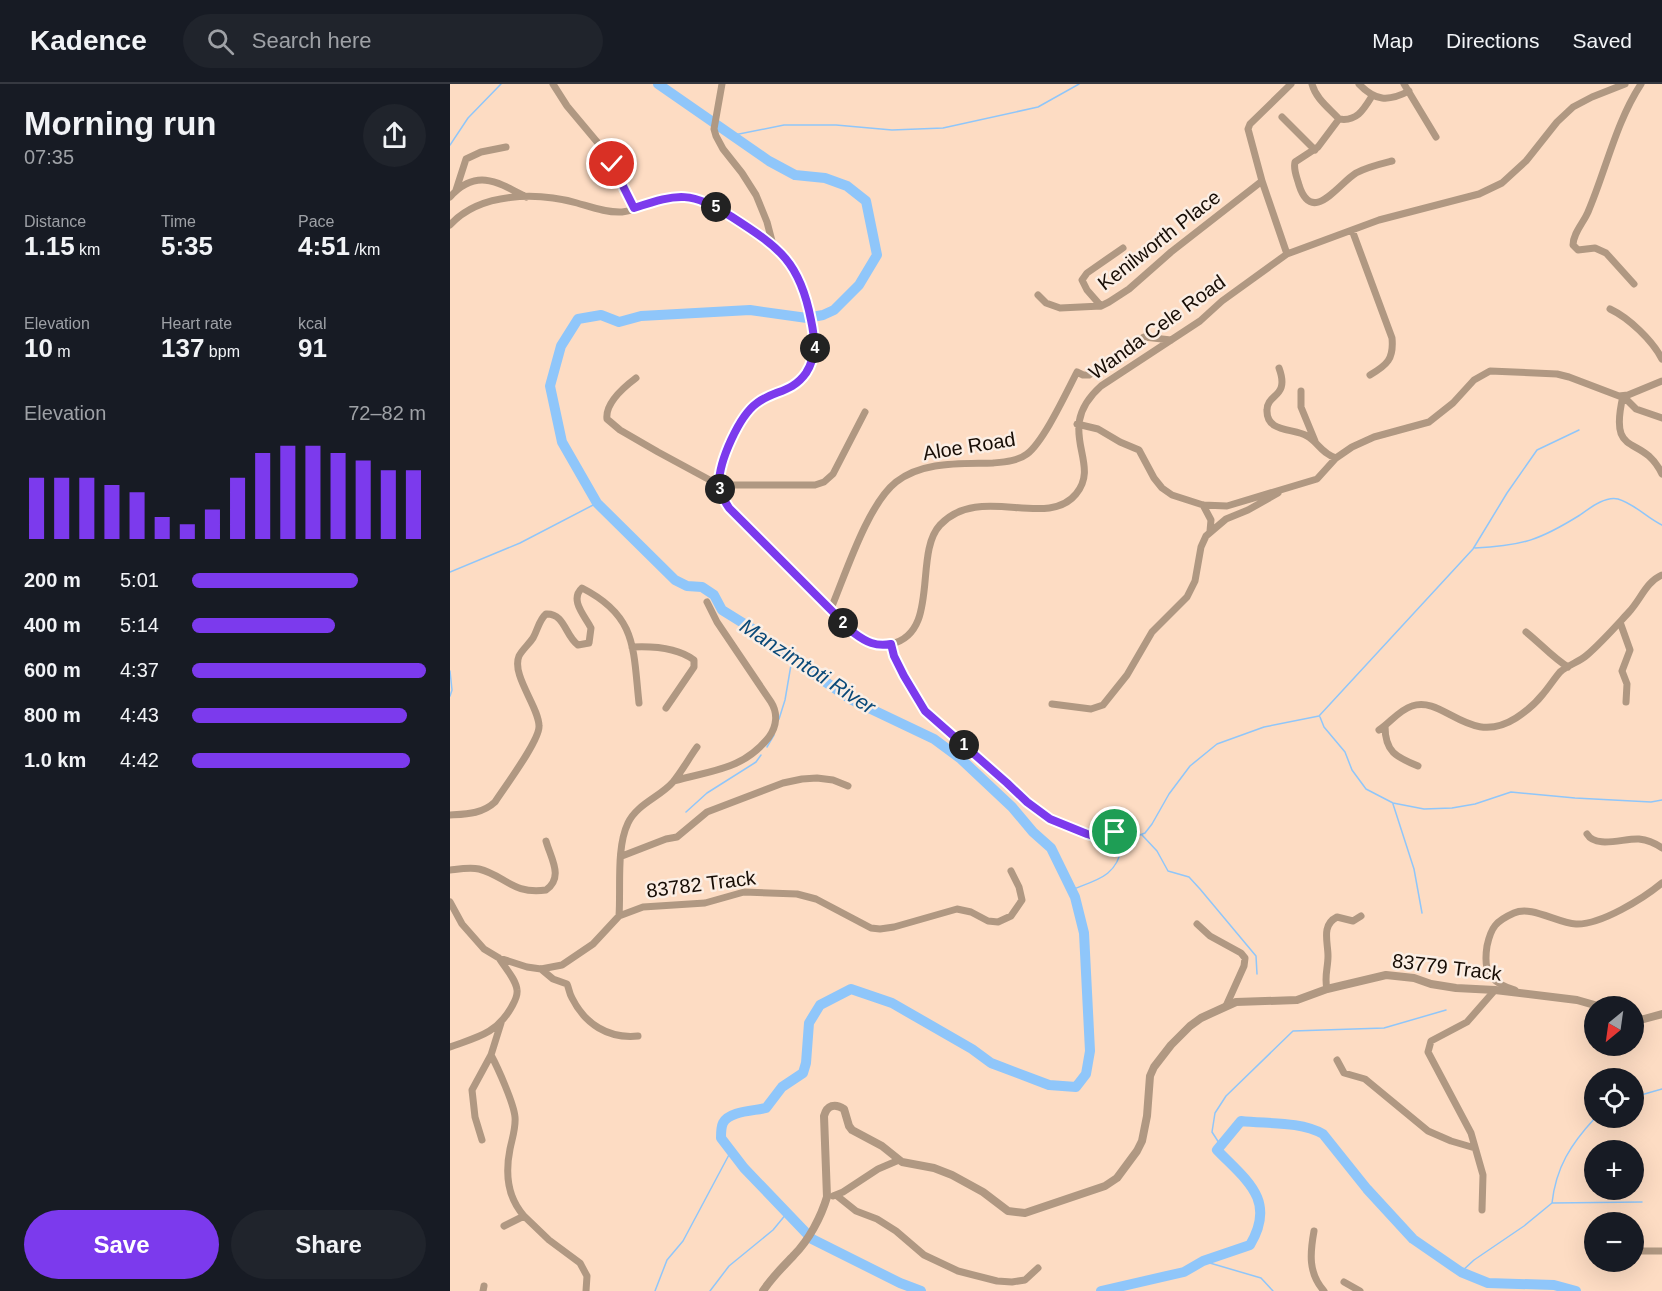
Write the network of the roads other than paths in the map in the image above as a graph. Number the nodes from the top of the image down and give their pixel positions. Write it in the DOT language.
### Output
graph roads {
  1 [pos="553,84"];
  2 [pos="722,84"];
  3 [pos="1291,84"];
  4 [pos="1312,84"];
  5 [pos="1359,84"];
  6 [pos="1404,84"];
  7 [pos="1625,84"];
  8 [pos="1641,84"];
  9 [pos="1409,91"];
  10 [pos="1372,96"];
  11 [pos="1282,117"];
  12 [pos="1340,119"];
  13 [pos="1436,137"];
  14 [pos="506,147"];
  15 [pos="1315,150"];
  16 [pos="1392,161"];
  17 [pos="1262,181"];
  18 [pos="456,190"];
  19 [pos="450,197"];
  20 [pos="526,198"];
  21 [pos="634,208"];
  22 [pos="450,225"];
  23 [pos="1352,230"];
  24 [pos="773,245"];
  25 [pos="1123,248"];
  26 [pos="1287,254"];
  27 [pos="1634,284"];
  28 [pos="1038,296"];
  29 [pos="1101,306"];
  30 [pos="1610,309"];
  31 [pos="1171,340"];
  32 [pos="1662,359"];
  33 [pos="1279,369"];
  34 [pos="1370,375"];
  35 [pos="636,378"];
  36 [pos="1662,381"];
  37 [pos="1301,391"];
  38 [pos="1623,396"];
  39 [pos="865,412"];
  40 [pos="1662,418"];
  41 [pos="1077,424"];
  42 [pos="1317,447"];
  43 [pos="1336,458"];
  44 [pos="1662,474"];
  45 [pos="719,485"];
  46 [pos="1284,489"];
  47 [pos="1203,505"];
  48 [pos="1210,531"];
  49 [pos="1662,575"];
  50 [pos="707,602"];
  51 [pos="830,611"];
  52 [pos="1620,622"];
  53 [pos="1526,632"];
  54 [pos="891,644"];
  55 [pos="632,647"];
  56 [pos="1568,667"];
  57 [pos="1626,702"];
  58 [pos="639,703"];
  59 [pos="1052,704"];
  60 [pos="666,708"];
  61 [pos="697,747"];
  62 [pos="1418,766"];
  63 [pos="674,780"];
  64 [pos="848,786"];
  65 [pos="450,815"];
  66 [pos="1587,834"];
  67 [pos="1133,835"];
  68 [pos="546,841"];
  69 [pos="1662,848"];
  70 [pos="622,856"];
  71 [pos="450,870"];
  72 [pos="1011,871"];
  73 [pos="1662,883"];
  74 [pos="450,902"];
  75 [pos="619,916"];
  76 [pos="1361,916"];
  77 [pos="1197,924"];
  78 [pos="499,958"];
  79 [pos="541,969"];
  80 [pos="1328,989"];
  81 [pos="1495,990"];
  82 [pos="1532,994"];
  83 [pos="1584,1002"];
  84 [pos="1226,1006"];
  85 [pos="1662,1014"];
  86 [pos="1644,1019"];
  87 [pos="501,1023"];
  88 [pos="638,1036"];
  89 [pos="450,1047"];
  90 [pos="491,1055"];
  91 [pos="1338,1060"];
  92 [pos="482,1140"];
  93 [pos="1475,1148"];
  94 [pos="899,1161"];
  95 [pos="831,1196"];
  96 [pos="1482,1210"];
  97 [pos="524,1216"];
  98 [pos="504,1227"];
  99 [pos="1314,1231"];
  100 [pos="1644,1251"];
  101 [pos="1662,1251"];
  102 [pos="1038,1268"];
  103 [pos="1344,1282"];
  104 [pos="586,1291"];
  105 [pos="763,1291"];
  106 [pos="1324,1291"];
  107 [pos="1360,1291"];
  1 -- 21 [label="street"];
  2 -- 24 [label="street"];
  3 -- 17 [label="street"];
  4 -- 12 [label="street"];
  5 -- 10 [label="street"];
  6 -- 9 [label="street"];
  7 -- 23 [label="street, Wanda Cele Road"];
  8 -- 27 [label="street"];
  9 -- 10 [label="street"];
  9 -- 13 [label="street"];
  10 -- 12 [label="street"];
  11 -- 15 [label="street"];
  12 -- 15 [label="street"];
  14 -- 18 [label="street"];
  15 -- 16 [label="street"];
  17 -- 26 [label="street"];
  17 -- 29 [label="street, Kenilworth Place"];
  18 -- 19 [label="street"];
  18 -- 20 [label="street"];
  20 -- 21 [label="street"];
  20 -- 22 [label="street"];
  21 -- 24 [label="street"];
  23 -- 26 [label="street, Wanda Cele Road"];
  23 -- 34 [label="street"];
  24 -- 45 [label="street"];
  25 -- 29 [label="street"];
  26 -- 31 [label="street, Wanda Cele Road"];
  28 -- 29 [label="street, Kenilworth Place"];
  30 -- 32 [label="street"];
  31 -- 41 [label="street, Wanda Cele Road"];
  31 -- 51 [label="street, Aloe Road"];
  33 -- 42 [label="street"];
  35 -- 45 [label="street"];
  36 -- 38 [label="street"];
  37 -- 42 [label="street"];
  38 -- 40 [label="street"];
  38 -- 43 [label="street"];
  38 -- 44 [label="street"];
  39 -- 45 [label="street"];
  41 -- 47 [label="street"];
  41 -- 54 [label="street"];
  42 -- 43 [label="street"];
  43 -- 46 [label="street"];
  45 -- 51 [label="street"];
  46 -- 47 [label="street"];
  46 -- 48 [label="street"];
  47 -- 48 [label="street"];
  48 -- 59 [label="street"];
  49 -- 52 [label="street"];
  50 -- 63 [label="street"];
  51 -- 54 [label="street"];
  52 -- 56 [label="street"];
  52 -- 57 [label="street"];
  53 -- 56 [label="street"];
  54 -- 67 [label="street"];
  55 -- 58 [label="street"];
  55 -- 60 [label="street"];
  55 -- 65 [label="street"];
  56 -- 62 [label="street"];
  61 -- 63 [label="street"];
  63 -- 70 [label="street"];
  64 -- 70 [label="street"];
  66 -- 69 [label="street"];
  68 -- 71 [label="street"];
  70 -- 75 [label="street"];
  72 -- 75 [label="street, 83782 Track"];
  73 -- 82 [label="street"];
  74 -- 78 [label="street"];
  75 -- 79 [label="street, 83782 Track"];
  76 -- 80 [label="street"];
  77 -- 84 [label="street"];
  78 -- 79 [label="street"];
  78 -- 87 [label="street"];
  79 -- 88 [label="street"];
  80 -- 81 [label="street, 83779 Track"];
  80 -- 84 [label="street, 83779 Track"];
  81 -- 82 [label="street, 83779 Track"];
  81 -- 93 [label="street"];
  82 -- 83 [label="street, 83779 Track"];
  84 -- 94 [label="street, 83779 Track"];
  85 -- 86 [label="street"];
  87 -- 89 [label="street"];
  87 -- 90 [label="street"];
  90 -- 92 [label="street"];
  90 -- 97 [label="street"];
  91 -- 93 [label="street"];
  93 -- 96 [label="street"];
  94 -- 95 [label="street"];
  94 -- 95 [label="street, 83779 Track"];
  95 -- 102 [label="street"];
  95 -- 105 [label="street, 83779 Track"];
  97 -- 98 [label="street"];
  97 -- 104 [label="street"];
  99 -- 106 [label="street"];
  100 -- 101 [label="street"];
  103 -- 107 [label="street"];
}
